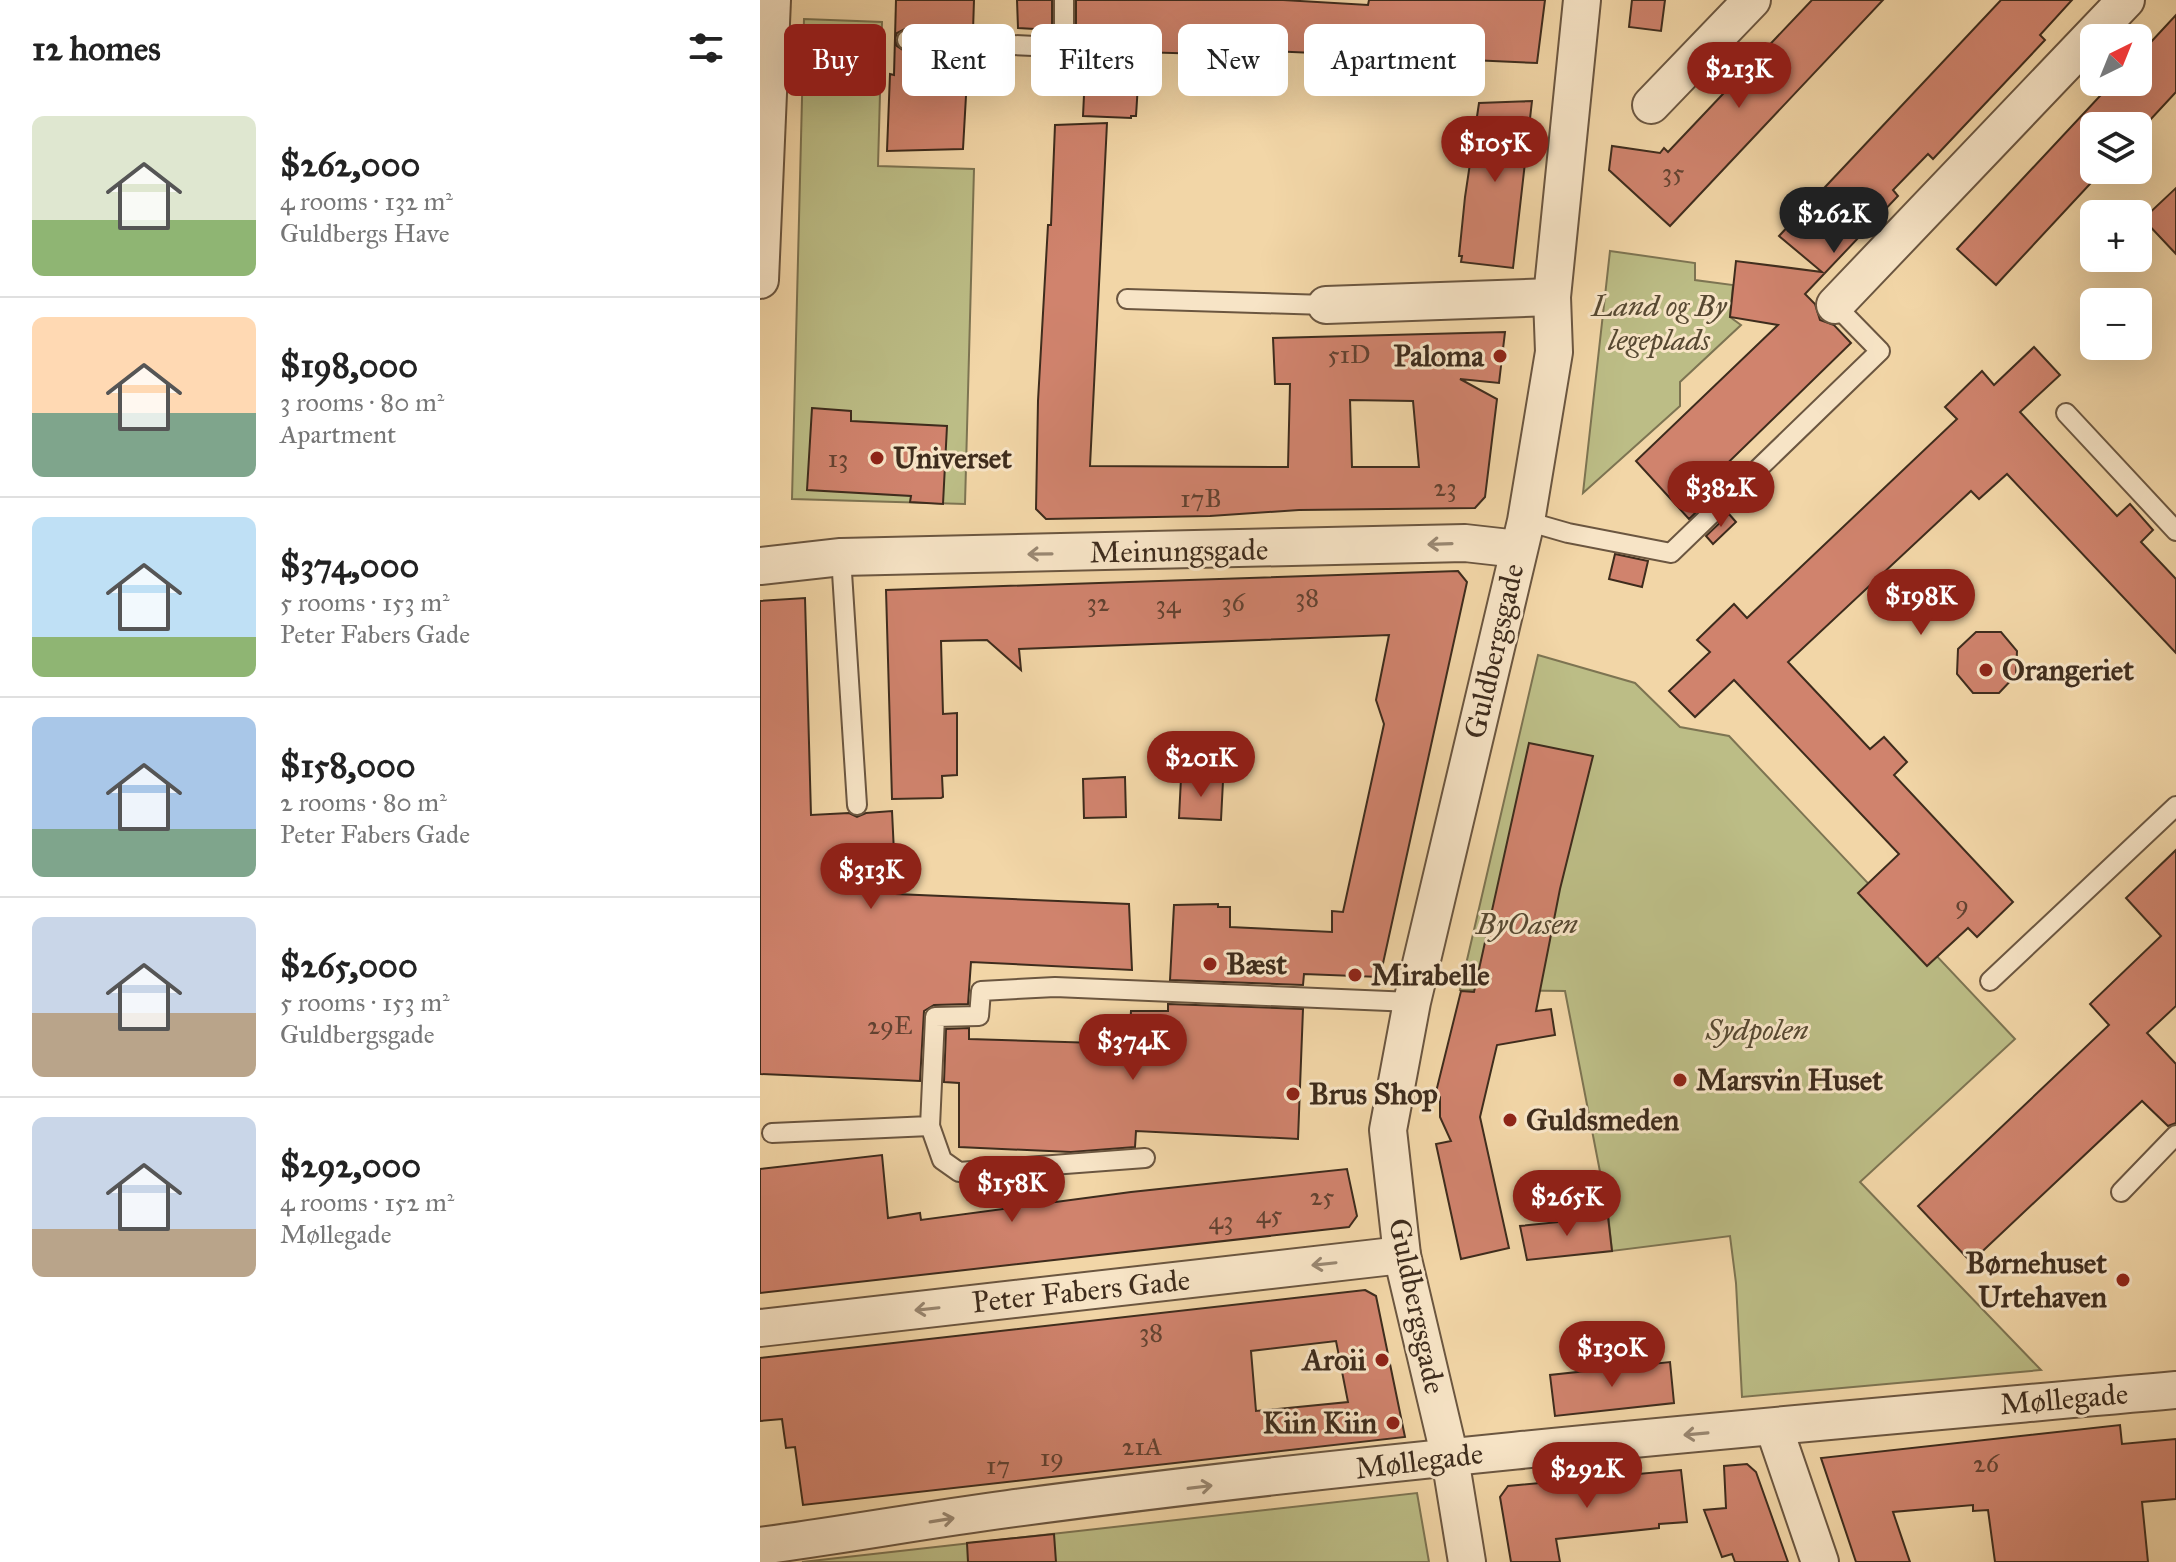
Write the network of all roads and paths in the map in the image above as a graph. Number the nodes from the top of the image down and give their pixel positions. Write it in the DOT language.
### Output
graph roads {
  1 [pos="772,0"];
  2 [pos="1064,0"];
  3 [pos="1582,0"];
  4 [pos="1752,0"];
  5 [pos="2126,0"];
  6 [pos="1015,45"];
  7 [pos="1651,105"];
  8 [pos="760,280"];
  9 [pos="1552,297"];
  10 [pos="1127,299"];
  11 [pos="1326,305"];
  12 [pos="1835,305"];
  13 [pos="2066,413"];
  14 [pos="2176,531"];
  15 [pos="1522,535"];
  16 [pos="841,557"];
  17 [pos="760,566"];
  18 [pos="857,805"];
  19 [pos="2176,806"];
  20 [pos="1990,981"];
  21 [pos="1412,1002"];
  22 [pos="930,1126"];
  23 [pos="772,1133"];
  24 [pos="2176,1135"];
  25 [pos="1145,1158"];
  26 [pos="2121,1192"];
  27 [pos="1402,1255"];
  28 [pos="760,1328"];
  29 [pos="2176,1390"];
  30 [pos="1774,1428"];
  31 [pos="1450,1458"];
  32 [pos="760,1546"];
  33 [pos="1467,1562"];
  34 [pos="1820,1562"];
  1 -- 8 [label="street"];
  2 -- 6 [label="lane"];
  3 -- 9 [label="street, Guldbergsgade"];
  4 -- 7 [label="street"];
  5 -- 12 [label="street"];
  9 -- 11 [label="street"];
  9 -- 15 [label="street, Guldbergsgade"];
  10 -- 11 [label="lane"];
  12 -- 15 [label="lane"];
  13 -- 14 [label="lane"];
  15 -- 16 [label="street, Meinungsgade, one-way"];
  15 -- 21 [label="street, Guldbergsgade"];
  16 -- 17 [label="street, Meinungsgade"];
  16 -- 18 [label="lane"];
  19 -- 20 [label="lane"];
  21 -- 22 [label="lane"];
  21 -- 27 [label="street, Guldbergsgade"];
  22 -- 23 [label="lane"];
  22 -- 25 [label="lane"];
  24 -- 26 [label="lane"];
  27 -- 28 [label="street, Peter Fabers Gade, one-way"];
  27 -- 31 [label="street, Guldbergsgade"];
  29 -- 30 [label="street, Møllegade"];
  30 -- 31 [label="street, Møllegade, one-way"];
  30 -- 34 [label="street"];
  32 -- 31 [label="street, Møllegade, one-way"];
  31 -- 33 [label="street, Guldbergsgade"];
}
